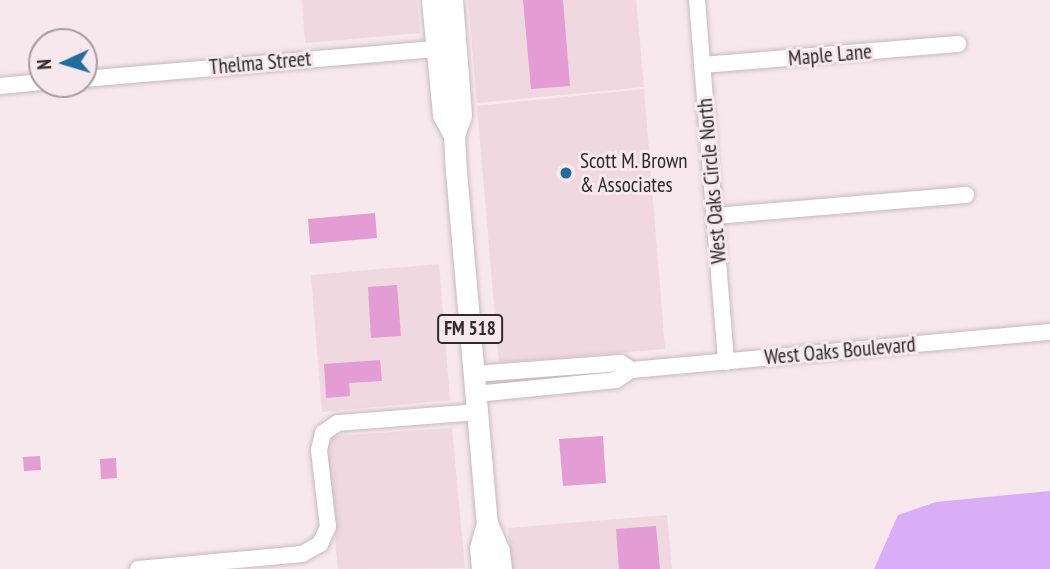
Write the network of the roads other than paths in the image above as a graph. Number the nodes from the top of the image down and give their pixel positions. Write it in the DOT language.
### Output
graph roads {
  1 [pos="432,0"];
  2 [pos="452,0"];
  3 [pos="697,0"];
  4 [pos="958,44"];
  5 [pos="435,48"];
  6 [pos="702,65"];
  7 [pos="98,78"];
  8 [pos="28,83"];
  9 [pos="0,86"];
  10 [pos="454,135"];
  11 [pos="966,195"];
  12 [pos="715,216"];
  13 [pos="1050,332"];
  14 [pos="726,362"];
  15 [pos="574,367"];
  16 [pos="631,370"];
  17 [pos="576,383"];
  18 [pos="476,393"];
  19 [pos="487,523"];
  20 [pos="138,569"];
  21 [pos="482,569"];
  22 [pos="501,569"];
  1 -- 5 [label="main road, FM 518"];
  2 -- 10 [label="main road, FM 518"];
  3 -- 6 [label="street, West Oaks Circle North"];
  4 -- 6 [label="street, Maple Lane"];
  5 -- 7 [label="street, Thelma Street"];
  5 -- 10 [label="main road, FM 518"];
  6 -- 12 [label="street, West Oaks Circle North"];
  8 -- 9 [label="street"];
  10 -- 18 [label="main road, FM 518"];
  11 -- 12 [label="street"];
  12 -- 14 [label="street, West Oaks Circle North"];
  13 -- 14 [label="street, West Oaks Boulevard"];
  14 -- 16 [label="street, West Oaks Boulevard"];
  15 -- 16 [label="street, West Oaks Boulevard"];
  15 -- 17 [label="street"];
  15 -- 18 [label="street, West Oaks Boulevard"];
  16 -- 17 [label="street, West Oaks Boulevard"];
  17 -- 18 [label="street, West Oaks Boulevard"];
  18 -- 19 [label="main road, FM 518"];
  18 -- 20 [label="street"];
  19 -- 21 [label="main road, FM 518"];
  19 -- 22 [label="main road, FM 518"];
}
